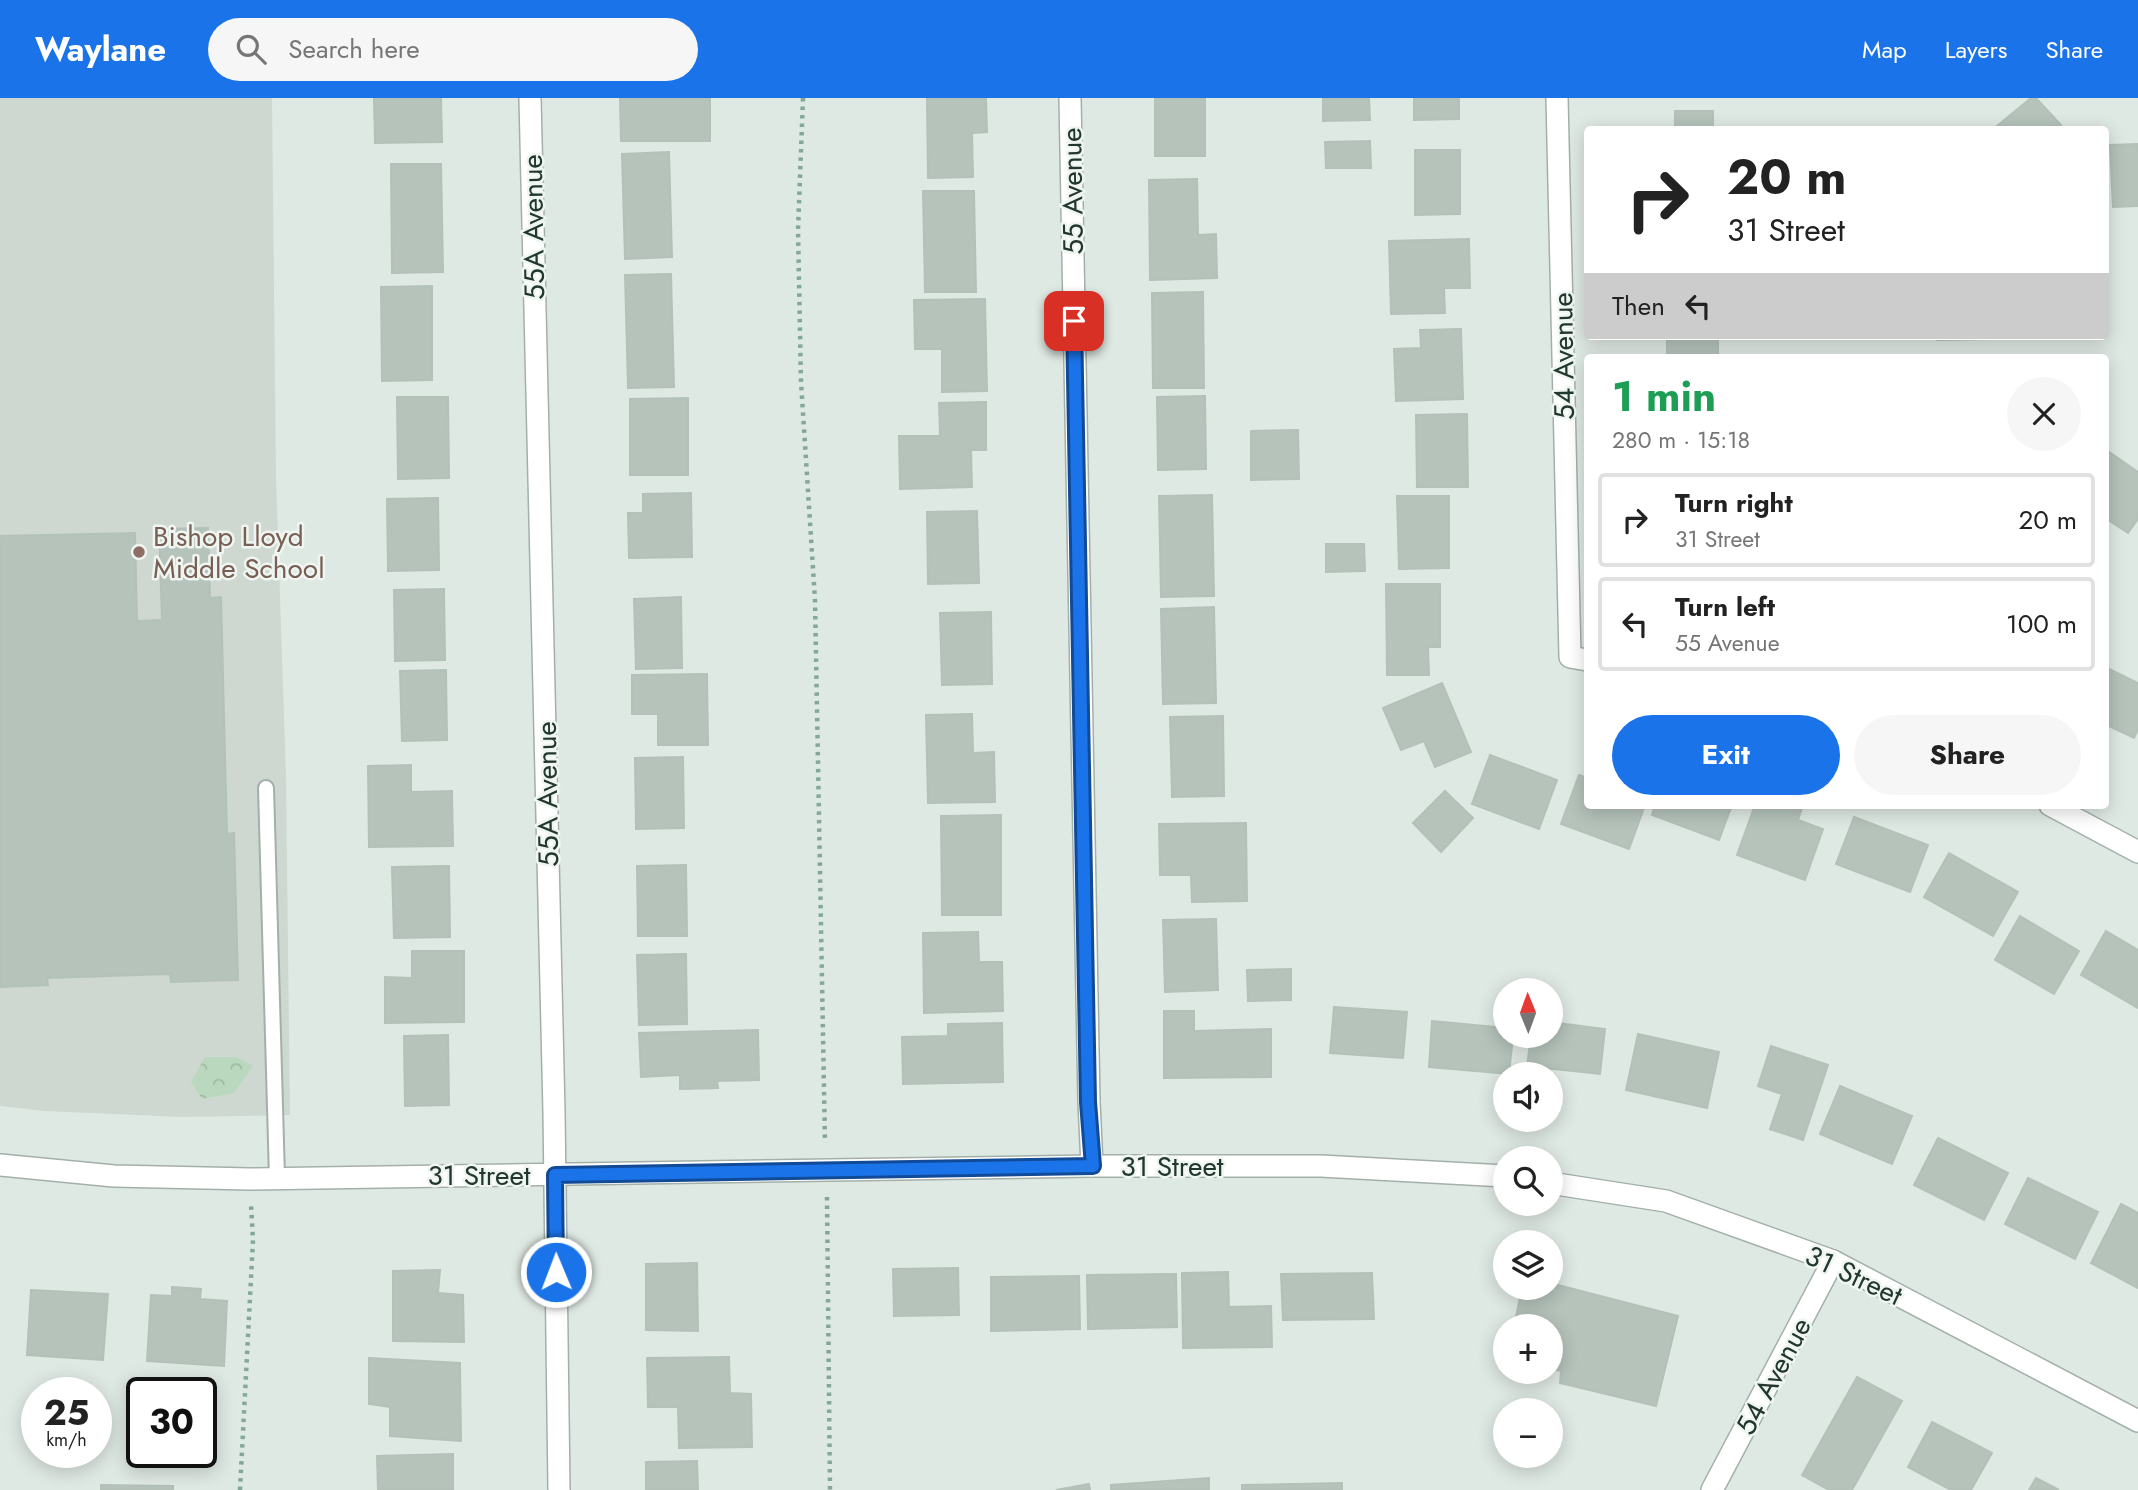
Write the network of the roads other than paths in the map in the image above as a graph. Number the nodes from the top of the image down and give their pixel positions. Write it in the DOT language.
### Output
graph roads {
  1 [pos="530,98"];
  2 [pos="1070,98"];
  3 [pos="1556,98"];
  4 [pos="1579,658"];
  5 [pos="266,788"];
  6 [pos="2057,809"];
  7 [pos="2138,852"];
  8 [pos="0,1165"];
  9 [pos="1093,1166"];
  10 [pos="555,1175"];
  11 [pos="1493,1175"];
  12 [pos="277,1178"];
  13 [pos="1563,1185"];
  14 [pos="1833,1261"];
  15 [pos="2138,1421"];
  16 [pos="559,1490"];
  17 [pos="1712,1490"];
  1 -- 10 [label="street, 55A Avenue"];
  2 -- 9 [label="street, 55 Avenue"];
  3 -- 4 [label="street, 54 Avenue"];
  5 -- 12 [label="lane"];
  6 -- 7 [label="street"];
  8 -- 12 [label="street, 31 Street"];
  9 -- 10 [label="street, 31 Street"];
  9 -- 11 [label="street, 31 Street"];
  10 -- 12 [label="street, 31 Street"];
  10 -- 16 [label="street, 55A Avenue"];
  13 -- 14 [label="street, 31 Street"];
  14 -- 15 [label="street, 31 Street"];
  14 -- 17 [label="street, 54 Avenue"];
}
